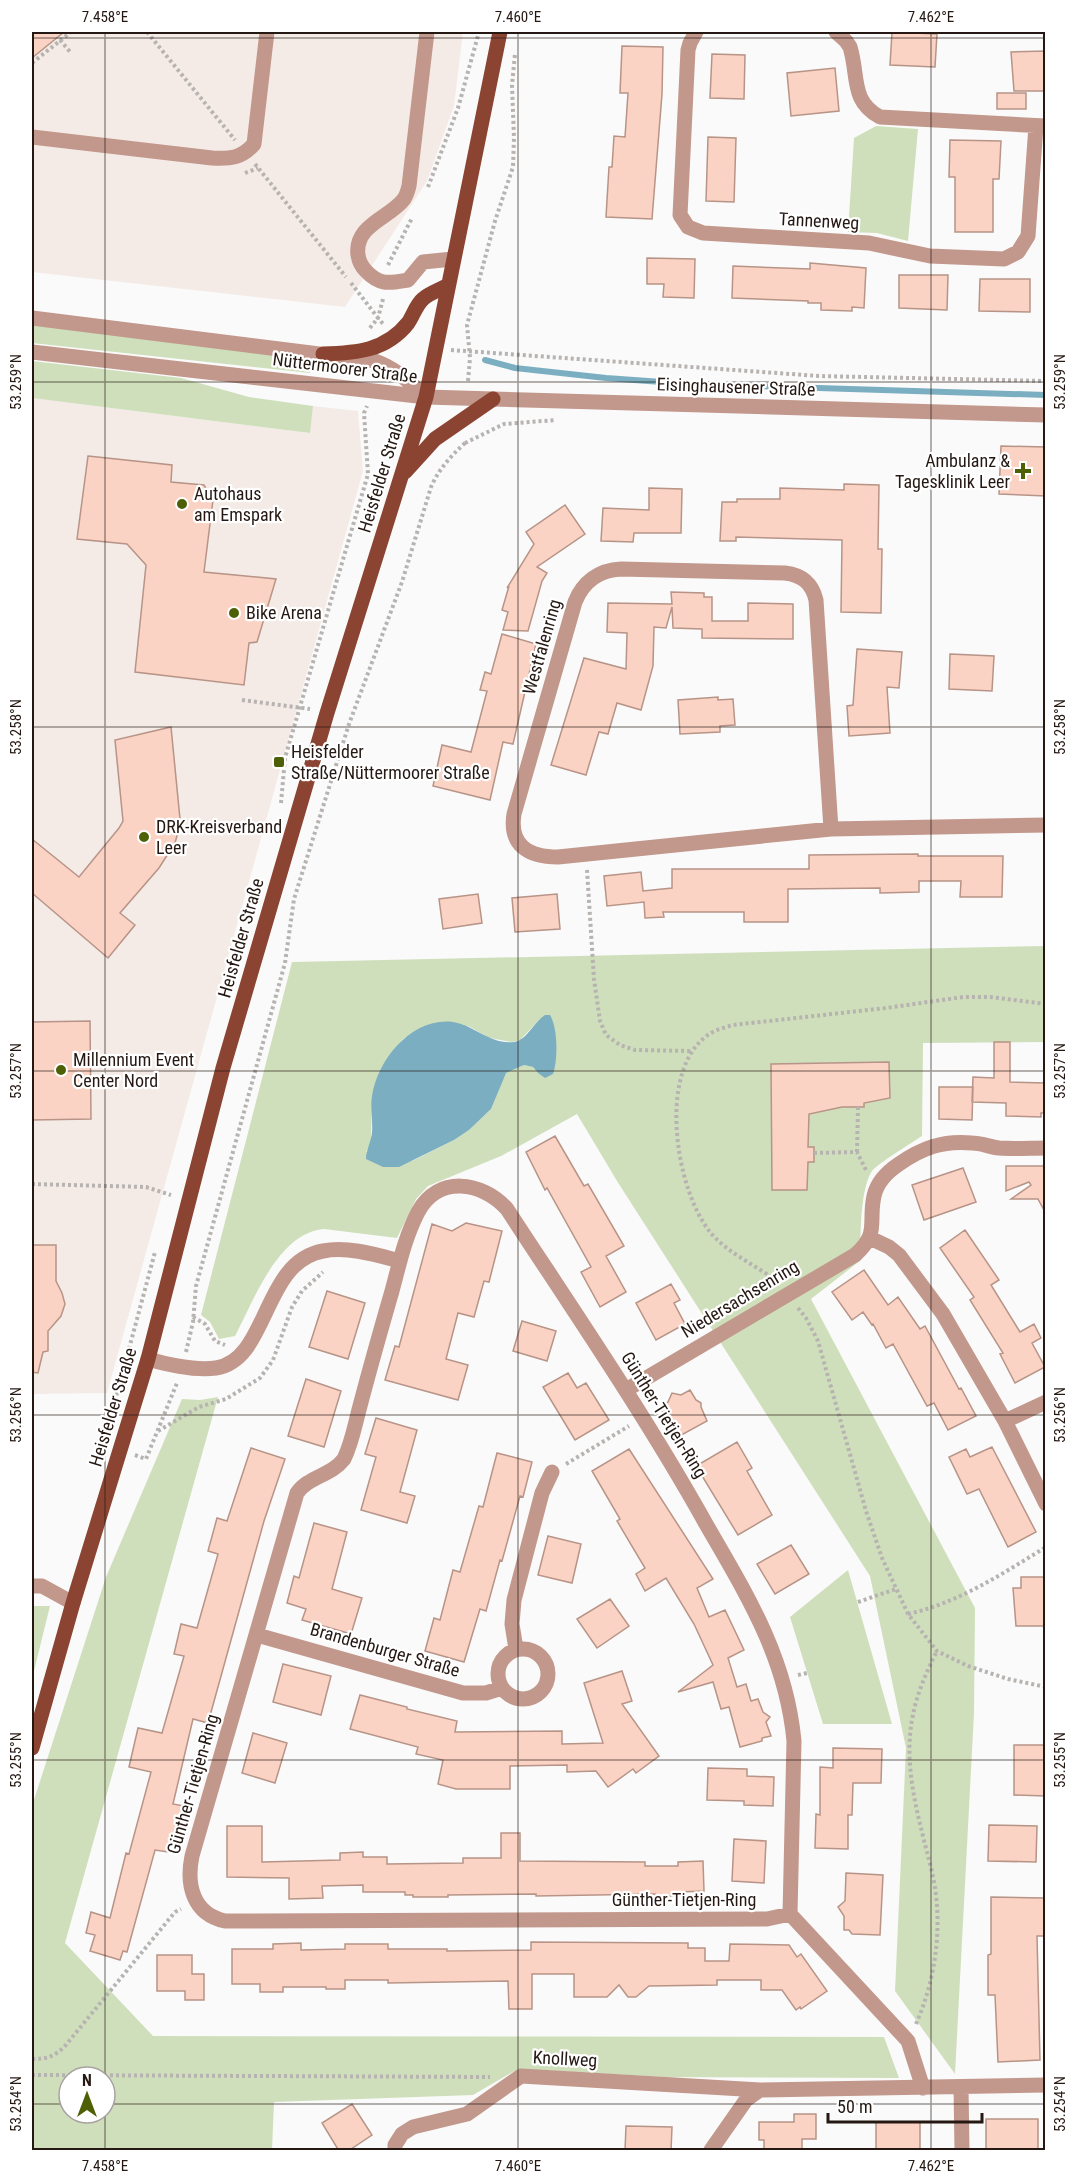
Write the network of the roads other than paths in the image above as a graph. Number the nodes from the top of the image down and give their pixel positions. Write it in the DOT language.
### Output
graph roads {
  1 [pos="267,32"];
  2 [pos="427,32"];
  3 [pos="500,32"];
  4 [pos="696,32"];
  5 [pos="836,32"];
  6 [pos="1041,126"];
  7 [pos="32,137"];
  8 [pos="453,259"];
  9 [pos="448,285"];
  10 [pos="32,318"];
  11 [pos="32,352"];
  12 [pos="323,354"];
  13 [pos="426,397"];
  14 [pos="493,399"];
  15 [pos="1046,415"];
  16 [pos="401,477"];
  17 [pos="1046,825"];
  18 [pos="831,829"];
  19 [pos="1046,1148"];
  20 [pos="870,1238"];
  21 [pos="400,1261"];
  22 [pos="148,1359"];
  23 [pos="627,1390"];
  24 [pos="1046,1402"];
  25 [pos="1005,1421"];
  26 [pos="552,1472"];
  27 [pos="1046,1504"];
  28 [pos="32,1586"];
  29 [pos="73,1603"];
  30 [pos="257,1635"];
  31 [pos="516,1649"];
  32 [pos="502,1688"];
  33 [pos="32,1748"];
  34 [pos="790,1914"];
  35 [pos="1046,2085"];
  36 [pos="923,2088"];
  37 [pos="961,2088"];
  38 [pos="760,2090"];
  39 [pos="395,2151"];
  40 [pos="711,2151"];
  41 [pos="962,2151"];
  1 -- 7 [label="street"];
  2 -- 8 [label="street"];
  3 -- 8 [label="main road, Heisfelder Straße"];
  4 -- 6 [label="street, Tannenweg"];
  5 -- 6 [label="street, Tannenweg"];
  8 -- 9 [label="main road, Heisfelder Straße"];
  9 -- 12 [label="main road"];
  9 -- 13 [label="main road, Heisfelder Straße"];
  10 -- 12 [label="street, Nüttermoorer Straße"];
  11 -- 13 [label="street, Nüttermoorer Straße"];
  12 -- 13 [label="street, Nüttermoorer Straße"];
  13 -- 14 [label="street, Eisinghausener Straße"];
  13 -- 16 [label="main road, Heisfelder Straße"];
  14 -- 15 [label="street, Eisinghausener Straße"];
  14 -- 16 [label="main road"];
  16 -- 22 [label="main road, Heisfelder Straße"];
  17 -- 18 [label="street, Westfalenring"];
  18 -- 18 [label="street, Westfalenring"];
  19 -- 20 [label="street"];
  20 -- 23 [label="street, Niedersachsenring"];
  20 -- 25 [label="street"];
  21 -- 22 [label="street"];
  21 -- 23 [label="street, Günther-Tietjen-Ring"];
  21 -- 30 [label="street, Günther-Tietjen-Ring"];
  22 -- 29 [label="main road, Heisfelder Straße"];
  23 -- 34 [label="street, Günther-Tietjen-Ring"];
  24 -- 25 [label="street"];
  25 -- 27 [label="street"];
  26 -- 31 [label="street"];
  28 -- 29 [label="street"];
  29 -- 33 [label="main road, Heisfelder Straße"];
  30 -- 32 [label="street, Brandenburger Straße"];
  30 -- 34 [label="street, Günther-Tietjen-Ring"];
  31 -- 32 [label="street"];
  31 -- 32 [label="street"];
  34 -- 36 [label="street"];
  35 -- 37 [label="street, Knollweg"];
  36 -- 37 [label="street, Knollweg"];
  36 -- 38 [label="street, Knollweg"];
  37 -- 41 [label="street"];
  38 -- 39 [label="street, Knollweg"];
  38 -- 40 [label="street"];
}
